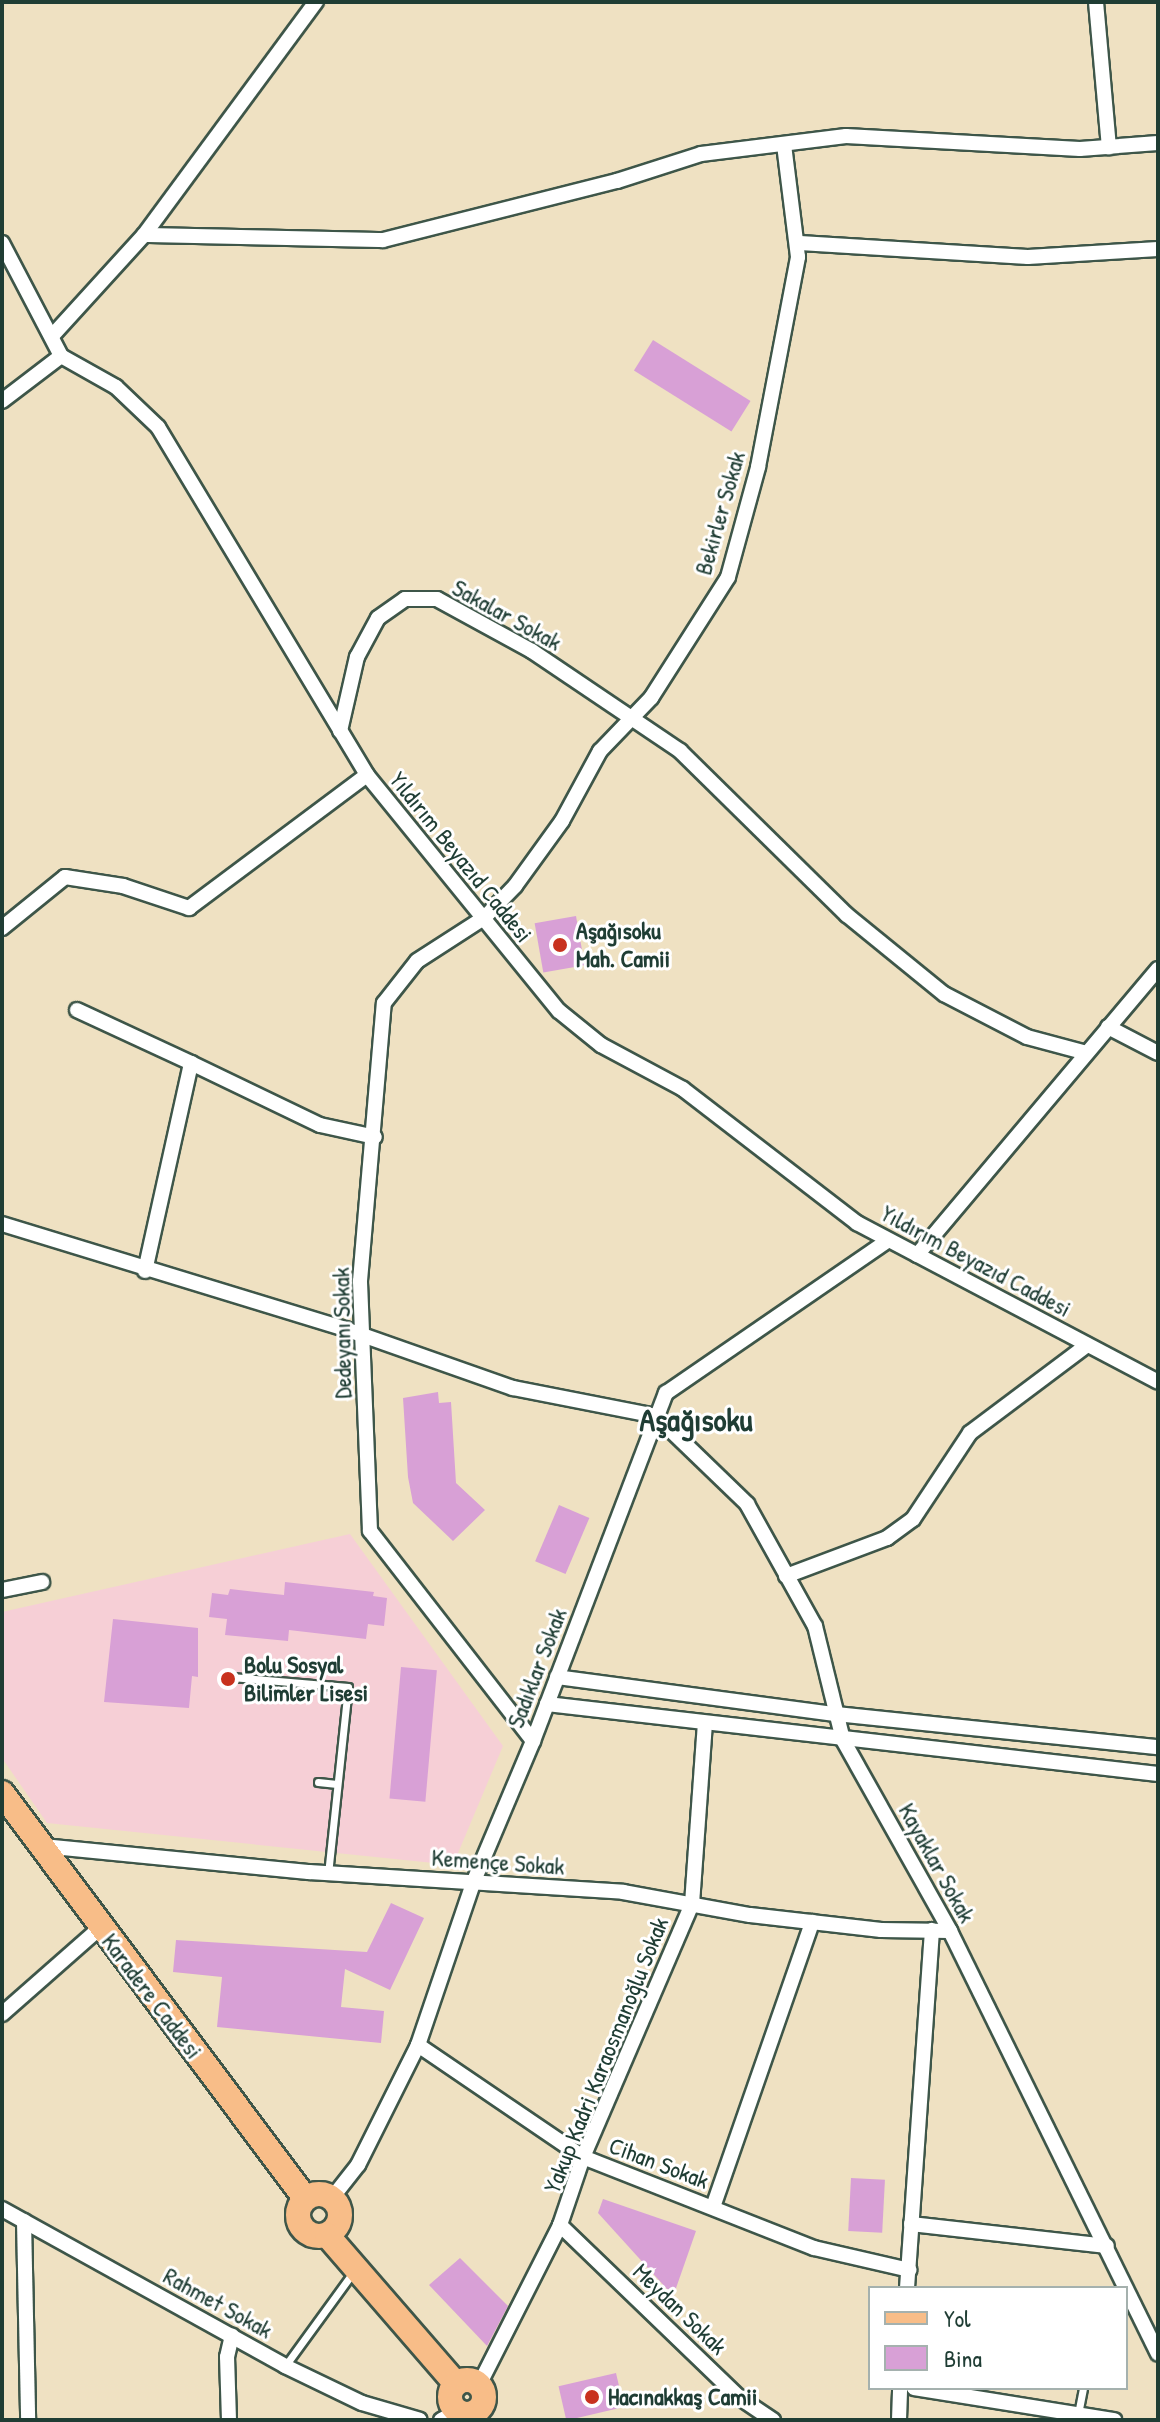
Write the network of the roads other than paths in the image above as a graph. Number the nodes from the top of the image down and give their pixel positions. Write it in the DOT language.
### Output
graph roads {
  1 [pos="316,2"];
  2 [pos="1096,2"];
  3 [pos="1158,143"];
  4 [pos="784,145"];
  5 [pos="1109,147"];
  6 [pos="144,235"];
  7 [pos="2,243"];
  8 [pos="800,243"];
  9 [pos="1158,249"];
  10 [pos="52,336"];
  11 [pos="61,356"];
  12 [pos="2,401"];
  13 [pos="631,716"];
  14 [pos="340,731"];
  15 [pos="367,775"];
  16 [pos="485,917"];
  17 [pos="2,928"];
  18 [pos="1158,969"];
  19 [pos="77,1010"];
  20 [pos="1108,1027"];
  21 [pos="1083,1052"];
  22 [pos="1158,1053"];
  23 [pos="191,1063"];
  24 [pos="375,1137"];
  25 [pos="2,1224"];
  26 [pos="887,1241"];
  27 [pos="917,1255"];
  28 [pos="145,1271"];
  29 [pos="362,1335"];
  30 [pos="1087,1345"];
  31 [pos="1158,1382"];
  32 [pos="656,1416"];
  33 [pos="786,1576"];
  34 [pos="42,1582"];
  35 [pos="2,1590"];
  36 [pos="232,1677"];
  37 [pos="557,1677"];
  38 [pos="547,1704"];
  39 [pos="836,1714"];
  40 [pos="705,1723"];
  41 [pos="843,1740"];
  42 [pos="533,1741"];
  43 [pos="1158,1747"];
  44 [pos="1158,1774"];
  45 [pos="318,1782"];
  46 [pos="337,1784"];
  47 [pos="3,1797"];
  48 [pos="42,1846"];
  49 [pos="328,1874"];
  50 [pos="473,1883"];
  51 [pos="692,1904"];
  52 [pos="812,1922"];
  53 [pos="100,1928"];
  54 [pos="932,1930"];
  55 [pos="950,1931"];
  56 [pos="2,2014"];
  57 [pos="418,2045"];
  58 [pos="583,2157"];
  59 [pos="305,2198"];
  60 [pos="332,2198"];
  61 [pos="713,2207"];
  62 [pos="2,2209"];
  63 [pos="24,2221"];
  64 [pos="911,2224"];
  65 [pos="560,2225"];
  66 [pos="327,2235"];
  67 [pos="1107,2246"];
  68 [pos="356,2269"];
  69 [pos="909,2270"];
  70 [pos="907,2286"];
  71 [pos="1126,2286"];
  72 [pos="1128,2290"];
  73 [pos="232,2336"];
  74 [pos="1158,2354"];
  75 [pos="285,2366"];
  76 [pos="467,2385"];
  77 [pos="900,2390"];
  78 [pos="927,2390"];
  79 [pos="1083,2390"];
  80 [pos="1078,2414"];
  81 [pos="466,2415"];
  82 [pos="28,2420"];
  83 [pos="229,2420"];
  84 [pos="420,2420"];
  85 [pos="773,2420"];
  86 [pos="899,2420"];
  87 [pos="1114,2420"];
  1 -- 6 [label="street"];
  2 -- 5 [label="street"];
  3 -- 5 [label="street"];
  4 -- 5 [label="street"];
  4 -- 6 [label="street"];
  4 -- 8 [label="street, Bekirler Sokak"];
  6 -- 10 [label="street"];
  7 -- 10 [label="street"];
  8 -- 9 [label="street"];
  8 -- 13 [label="street, Bekirler Sokak"];
  10 -- 11 [label="street"];
  11 -- 12 [label="street"];
  11 -- 14 [label="street, Yıldırım Beyazıd Caddesi"];
  13 -- 14 [label="street, Sakalar Sokak"];
  13 -- 16 [label="street, Bekirler Sokak"];
  13 -- 21 [label="street, Sakalar Sokak"];
  14 -- 15 [label="street, Yıldırım Beyazıd Caddesi"];
  15 -- 16 [label="street, Yıldırım Beyazıd Caddesi"];
  15 -- 17 [label="street"];
  16 -- 24 [label="street, Dedeyanı Sokak"];
  16 -- 26 [label="street, Yıldırım Beyazıd Caddesi"];
  18 -- 20 [label="street"];
  19 -- 23 [label="street"];
  20 -- 21 [label="street"];
  20 -- 22 [label="street"];
  21 -- 27 [label="street"];
  23 -- 24 [label="street"];
  23 -- 28 [label="street"];
  24 -- 29 [label="street, Dedeyanı Sokak"];
  25 -- 28 [label="street"];
  26 -- 27 [label="street, Yıldırım Beyazıd Caddesi"];
  26 -- 32 [label="street, Sadıklar Sokak"];
  27 -- 30 [label="street, Yıldırım Beyazıd Caddesi"];
  28 -- 29 [label="street"];
  29 -- 32 [label="street"];
  29 -- 42 [label="street, Dedeyanı Sokak"];
  30 -- 31 [label="street, Yıldırım Beyazıd Caddesi"];
  30 -- 33 [label="street"];
  32 -- 33 [label="street, Kayaklar Sokak"];
  32 -- 37 [label="street, Sadıklar Sokak"];
  33 -- 39 [label="street, Kayaklar Sokak"];
  34 -- 35 [label="street"];
  36 -- 46 [label="lane"];
  37 -- 38 [label="street, Sadıklar Sokak"];
  37 -- 39 [label="street"];
  38 -- 40 [label="street"];
  38 -- 42 [label="street, Sadıklar Sokak"];
  39 -- 41 [label="street, Kayaklar Sokak"];
  39 -- 43 [label="street"];
  40 -- 41 [label="street"];
  40 -- 51 [label="street, Yakup Kadri Karaosmanoğlu Sokak"];
  41 -- 44 [label="street"];
  41 -- 55 [label="street, Kayaklar Sokak"];
  42 -- 50 [label="street, Sadıklar Sokak"];
  45 -- 46 [label="lane"];
  46 -- 49 [label="lane"];
  47 -- 48 [label="main road, Karadere Caddesi"];
  48 -- 49 [label="street, Kemençe Sokak"];
  48 -- 53 [label="main road, Karadere Caddesi"];
  49 -- 50 [label="street, Kemençe Sokak"];
  50 -- 51 [label="street, Kemençe Sokak"];
  50 -- 57 [label="street, Sadıklar Sokak"];
  51 -- 52 [label="street, Kemençe Sokak"];
  51 -- 58 [label="street, Yakup Kadri Karaosmanoğlu Sokak"];
  52 -- 54 [label="street, Kemençe Sokak"];
  52 -- 61 [label="street"];
  53 -- 56 [label="street"];
  53 -- 59 [label="main road, Karadere Caddesi"];
  54 -- 55 [label="street, Kemençe Sokak"];
  54 -- 64 [label="street"];
  55 -- 67 [label="street, Kayaklar Sokak"];
  57 -- 58 [label="street, Cihan Sokak"];
  57 -- 60 [label="street, Sadıklar Sokak"];
  58 -- 61 [label="street, Cihan Sokak"];
  58 -- 65 [label="street, Yakup Kadri Karaosmanoğlu Sokak"];
  59 -- 60 [label="main road"];
  59 -- 66 [label="main road"];
  60 -- 66 [label="main road"];
  61 -- 69 [label="street, Cihan Sokak"];
  62 -- 63 [label="street, Rahmet Sokak"];
  63 -- 73 [label="street, Rahmet Sokak"];
  63 -- 82 [label="street"];
  64 -- 67 [label="street"];
  64 -- 69 [label="street"];
  65 -- 76 [label="street, Yakup Kadri Karaosmanoğlu Sokak"];
  65 -- 85 [label="street, Meydan Sokak"];
  66 -- 68 [label="main road"];
  67 -- 71 [label="street, Kayaklar Sokak"];
  68 -- 75 [label="lane"];
  68 -- 76 [label="main road"];
  69 -- 70 [label="street"];
  72 -- 74 [label="street, Kayaklar Sokak"];
  73 -- 75 [label="street, Rahmet Sokak"];
  73 -- 83 [label="street"];
  75 -- 84 [label="street, Rahmet Sokak"];
  76 -- 81 [label="main road"];
  77 -- 86 [label="street"];
  78 -- 80 [label="street"];
  79 -- 80 [label="lane"];
  80 -- 87 [label="street"];
}
